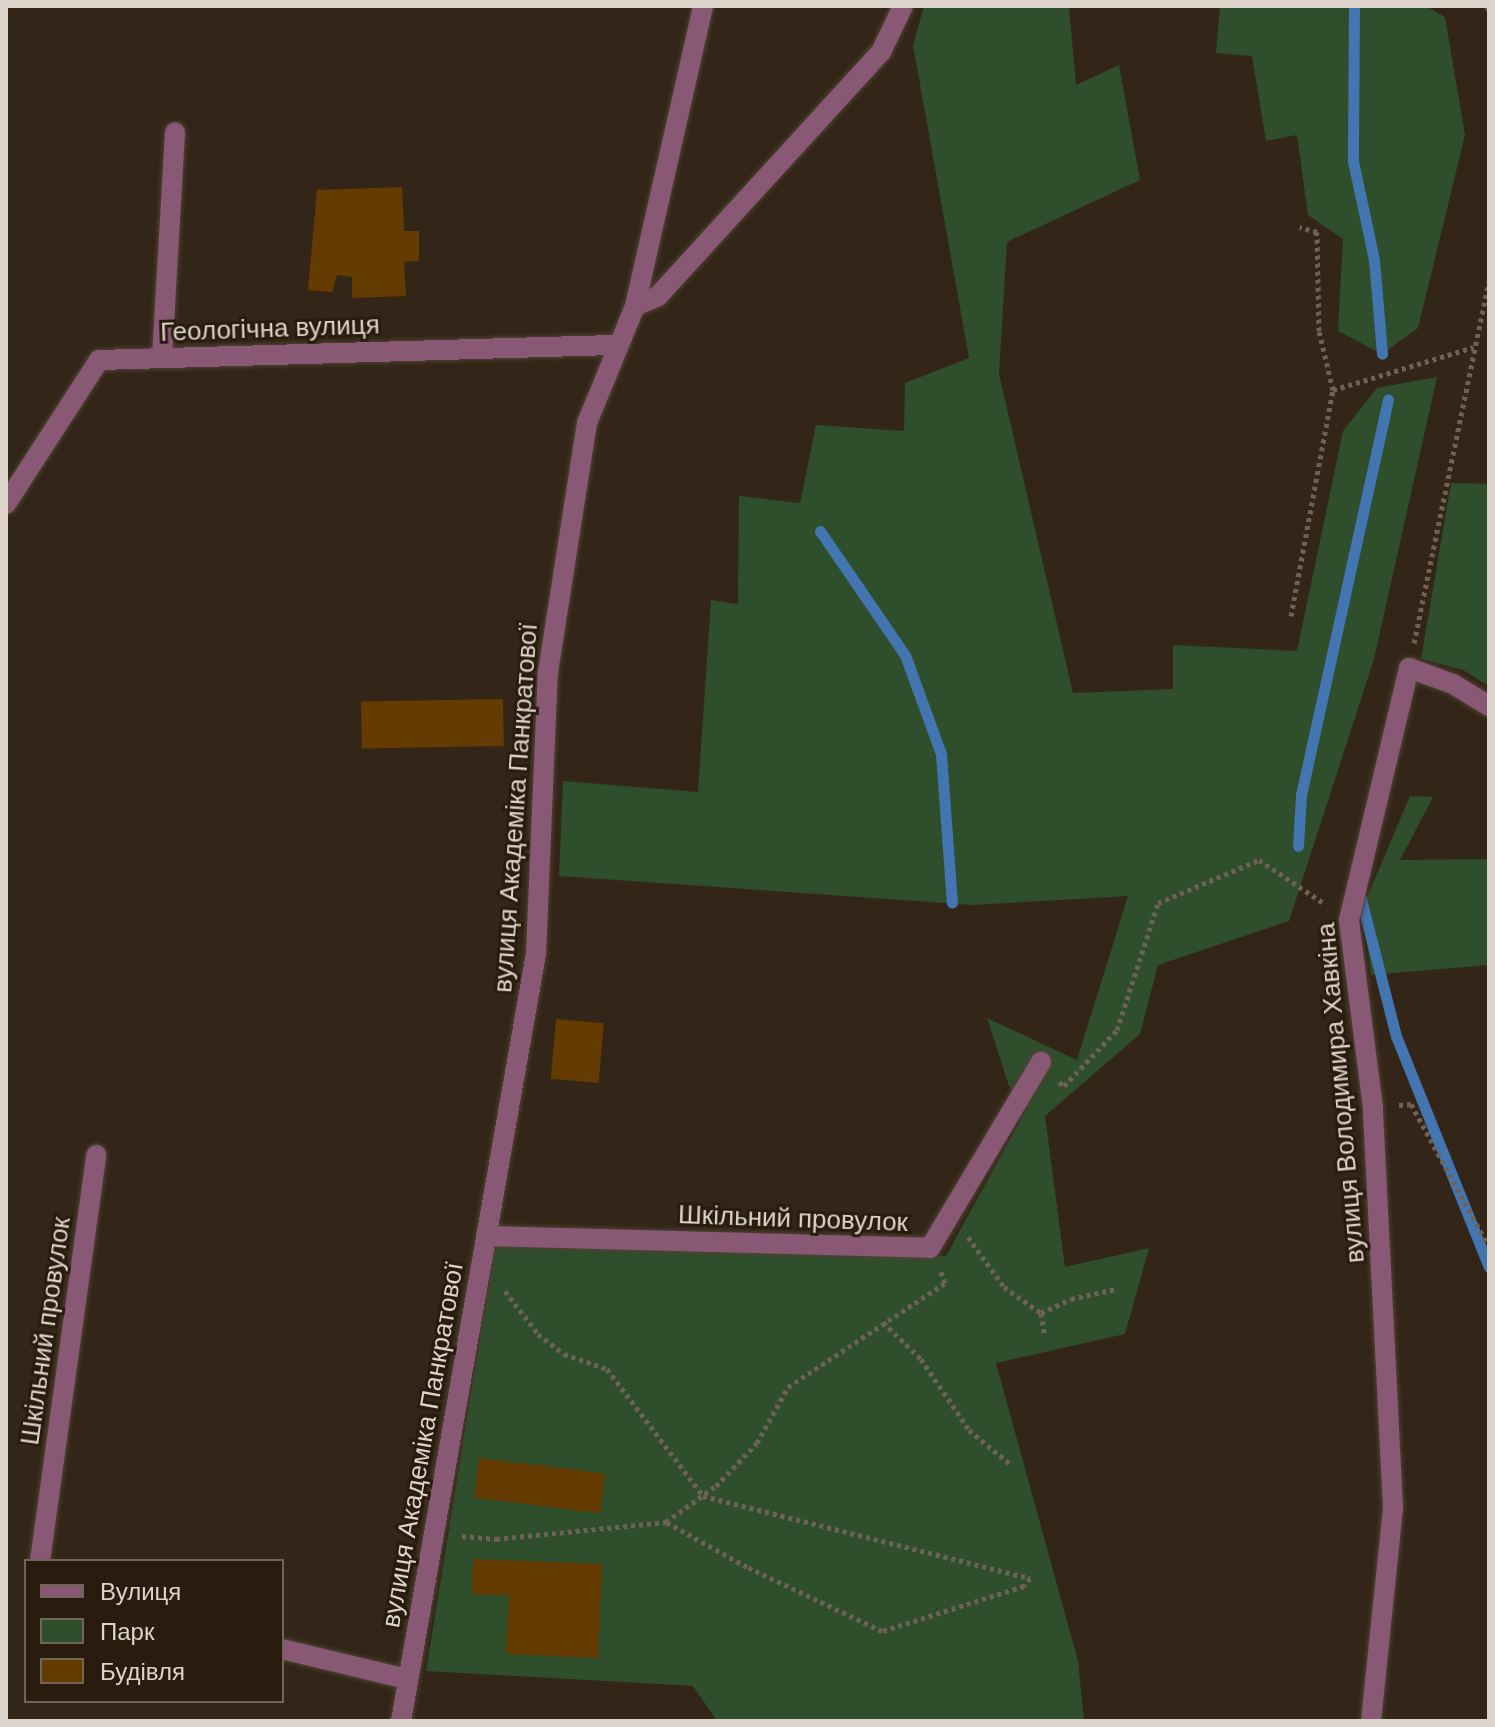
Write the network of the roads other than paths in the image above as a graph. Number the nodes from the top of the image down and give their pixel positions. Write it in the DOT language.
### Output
graph roads {
  1 [pos="703,6"];
  2 [pos="903,6"];
  3 [pos="175,132"];
  4 [pos="635,306"];
  5 [pos="615,345"];
  6 [pos="162,358"];
  7 [pos="6,504"];
  8 [pos="1489,706"];
  9 [pos="1041,1062"];
  10 [pos="96,1155"];
  11 [pos="486,1236"];
  12 [pos="40,1559"];
  13 [pos="284,1649"];
  14 [pos="407,1679"];
  15 [pos="401,1721"];
  16 [pos="1371,1721"];
  1 -- 4 [label="street, вулиця Академіка Панкратової"];
  2 -- 4 [label="street"];
  3 -- 6 [label="street"];
  4 -- 5 [label="street, вулиця Академіка Панкратової"];
  5 -- 6 [label="street, Геологічна вулиця"];
  5 -- 11 [label="street, вулиця Академіка Панкратової"];
  6 -- 7 [label="street, Геологічна вулиця"];
  8 -- 16 [label="street, вулиця Володимира Хавкіна"];
  9 -- 11 [label="street, Шкільний провулок"];
  10 -- 12 [label="street, Шкільний провулок"];
  11 -- 14 [label="street, вулиця Академіка Панкратової"];
  13 -- 14 [label="street"];
  14 -- 15 [label="street, вулиця Академіка Панкратової"];
}
